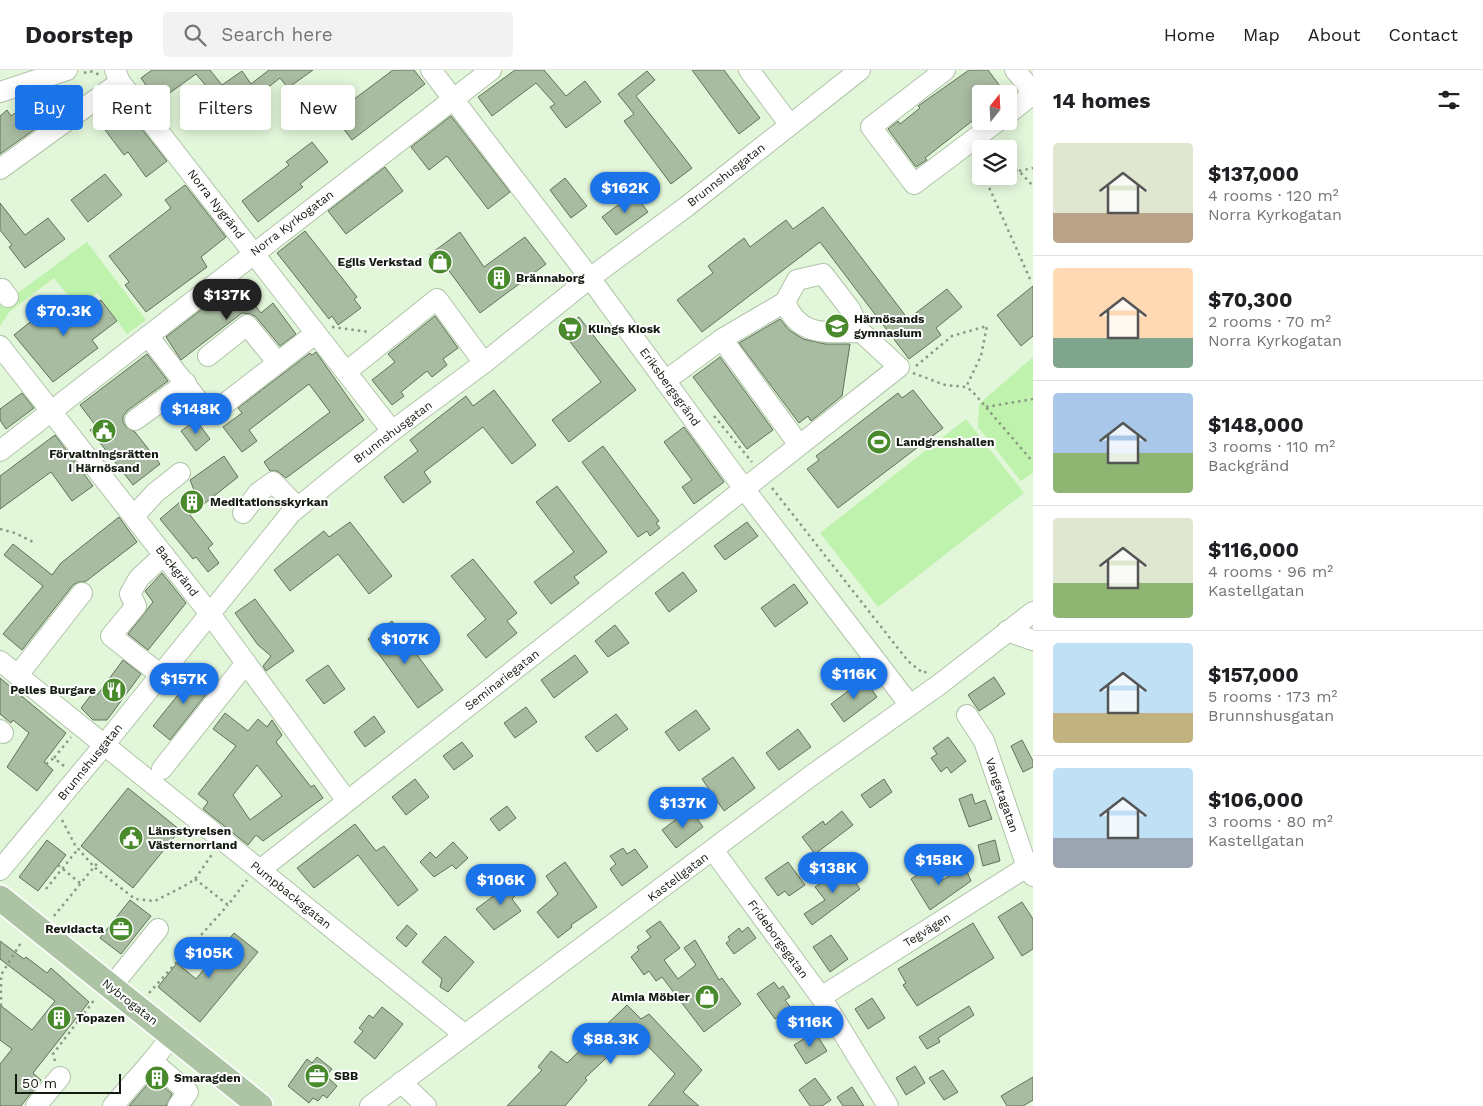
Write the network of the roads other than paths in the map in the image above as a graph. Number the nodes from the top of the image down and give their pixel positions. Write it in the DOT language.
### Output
graph roads {
  1 [pos="432,70"];
  2 [pos="492,70"];
  3 [pos="749,70"];
  4 [pos="860,70"];
  5 [pos="944,70"];
  6 [pos="1016,70"];
  7 [pos="74,72"];
  8 [pos="112,78"];
  9 [pos="0,92"];
  10 [pos="454,100"];
  11 [pos="1018,106"];
  12 [pos="790,124"];
  13 [pos="986,130"];
  14 [pos="0,169"];
  15 [pos="253,252"];
  16 [pos="590,278"];
  17 [pos="785,302"];
  18 [pos="322,330"];
  19 [pos="861,332"];
  20 [pos="148,336"];
  21 [pos="722,339"];
  22 [pos="0,346"];
  23 [pos="208,356"];
  24 [pos="278,363"];
  25 [pos="484,363"];
  26 [pos="346,372"];
  27 [pos="665,381"];
  28 [pos="186,383"];
  29 [pos="52,412"];
  30 [pos="136,420"];
  31 [pos="392,431"];
  32 [pos="799,445"];
  33 [pos="0,451"];
  34 [pos="180,472"];
  35 [pos="745,490"];
  36 [pos="297,507"];
  37 [pos="243,513"];
  38 [pos="134,516"];
  39 [pos="164,555"];
  40 [pos="82,593"];
  41 [pos="1033,612"];
  42 [pos="210,614"];
  43 [pos="1007,631"];
  44 [pos="1033,640"];
  45 [pos="0,661"];
  46 [pos="246,663"];
  47 [pos="18,675"];
  48 [pos="160,675"];
  49 [pos="909,704"];
  50 [pos="967,716"];
  51 [pos="105,744"];
  52 [pos="162,769"];
  53 [pos="347,801"];
  54 [pos="713,850"];
  55 [pos="259,869"];
  56 [pos="1031,869"];
  57 [pos="0,870"];
  58 [pos="0,898"];
  59 [pos="158,929"];
  60 [pos="104,991"];
  61 [pos="821,997"];
  62 [pos="465,1035"];
  63 [pos="172,1036"];
  64 [pos="152,1061"];
  65 [pos="60,1077"];
  66 [pos="401,1082"];
  67 [pos="36,1106"];
  68 [pos="113,1106"];
  69 [pos="178,1106"];
  70 [pos="260,1106"];
  71 [pos="370,1106"];
  72 [pos="426,1106"];
  73 [pos="888,1106"];
  1 -- 10 [label="street, Eriksbergsgränd"];
  2 -- 10 [label="street, Norra Kyrkogatan"];
  3 -- 12 [label="street"];
  4 -- 12 [label="street, Brunnshusgatan"];
  5 -- 13 [label="street"];
  6 -- 11 [label="street"];
  7 -- 9 [label="street"];
  8 -- 14 [label="street"];
  8 -- 15 [label="street, Norra Nygränd"];
  10 -- 15 [label="street, Norra Kyrkogatan"];
  10 -- 16 [label="street, Eriksbergsgränd"];
  12 -- 16 [label="street, Brunnshusgatan"];
  15 -- 18 [label="street, Norra Nygränd"];
  15 -- 20 [label="street, Norra Kyrkogatan"];
  16 -- 25 [label="street, Brunnshusgatan"];
  16 -- 27 [label="street, Eriksbergsgränd"];
  17 -- 19 [label="street"];
  17 -- 19 [label="street"];
  17 -- 21 [label="street"];
  18 -- 24 [label="street"];
  18 -- 26 [label="street, Norra Nygränd"];
  19 -- 32 [label="street, Seminariegatan"];
  20 -- 28 [label="street"];
  20 -- 29 [label="street, Norra Kyrkogatan"];
  21 -- 27 [label="street"];
  21 -- 32 [label="street"];
  22 -- 29 [label="street, Backgränd"];
  23 -- 24 [label="street"];
  24 -- 28 [label="street"];
  25 -- 26 [label="street"];
  25 -- 31 [label="street, Brunnshusgatan"];
  26 -- 31 [label="street, Norra Nygränd"];
  27 -- 35 [label="street, Eriksbergsgränd"];
  28 -- 30 [label="street"];
  29 -- 33 [label="street, Norra Kyrkogatan"];
  29 -- 38 [label="street, Backgränd"];
  31 -- 36 [label="street, Brunnshusgatan"];
  32 -- 35 [label="street, Seminariegatan"];
  34 -- 38 [label="street"];
  35 -- 49 [label="street, Eriksbergsgränd"];
  35 -- 53 [label="street, Seminariegatan"];
  36 -- 37 [label="street"];
  36 -- 42 [label="street, Brunnshusgatan"];
  38 -- 39 [label="street, Backgränd"];
  39 -- 42 [label="street, Backgränd"];
  39 -- 48 [label="street"];
  40 -- 47 [label="street"];
  41 -- 43 [label="street, Kastellgatan"];
  42 -- 46 [label="street, Backgränd"];
  42 -- 48 [label="street, Brunnshusgatan"];
  43 -- 44 [label="street"];
  43 -- 49 [label="street, Kastellgatan"];
  45 -- 47 [label="street, Pumpbacksgatan"];
  46 -- 52 [label="street"];
  46 -- 53 [label="street, Backgränd"];
  47 -- 51 [label="street, Pumpbacksgatan"];
  48 -- 51 [label="street, Brunnshusgatan"];
  49 -- 54 [label="street, Kastellgatan"];
  50 -- 56 [label="street, Vangstagatan"];
  51 -- 55 [label="street, Pumpbacksgatan"];
  51 -- 57 [label="street, Brunnshusgatan"];
  53 -- 55 [label="street, Seminariegatan"];
  54 -- 61 [label="street, Frideborgsgatan"];
  54 -- 62 [label="street, Kastellgatan"];
  55 -- 62 [label="street, Pumpbacksgatan"];
  56 -- 61 [label="street, Tegvägen"];
  58 -- 60 [label="main road, Nybrogatan"];
  59 -- 60 [label="street"];
  60 -- 63 [label="main road, Nybrogatan"];
  61 -- 73 [label="street, Frideborgsgatan"];
  62 -- 66 [label="street, Kastellgatan"];
  63 -- 64 [label="street"];
  63 -- 70 [label="main road, Nybrogatan"];
  64 -- 68 [label="street"];
  64 -- 69 [label="street"];
  65 -- 67 [label="street"];
  66 -- 71 [label="street, Kastellgatan"];
  66 -- 72 [label="street"];
}
